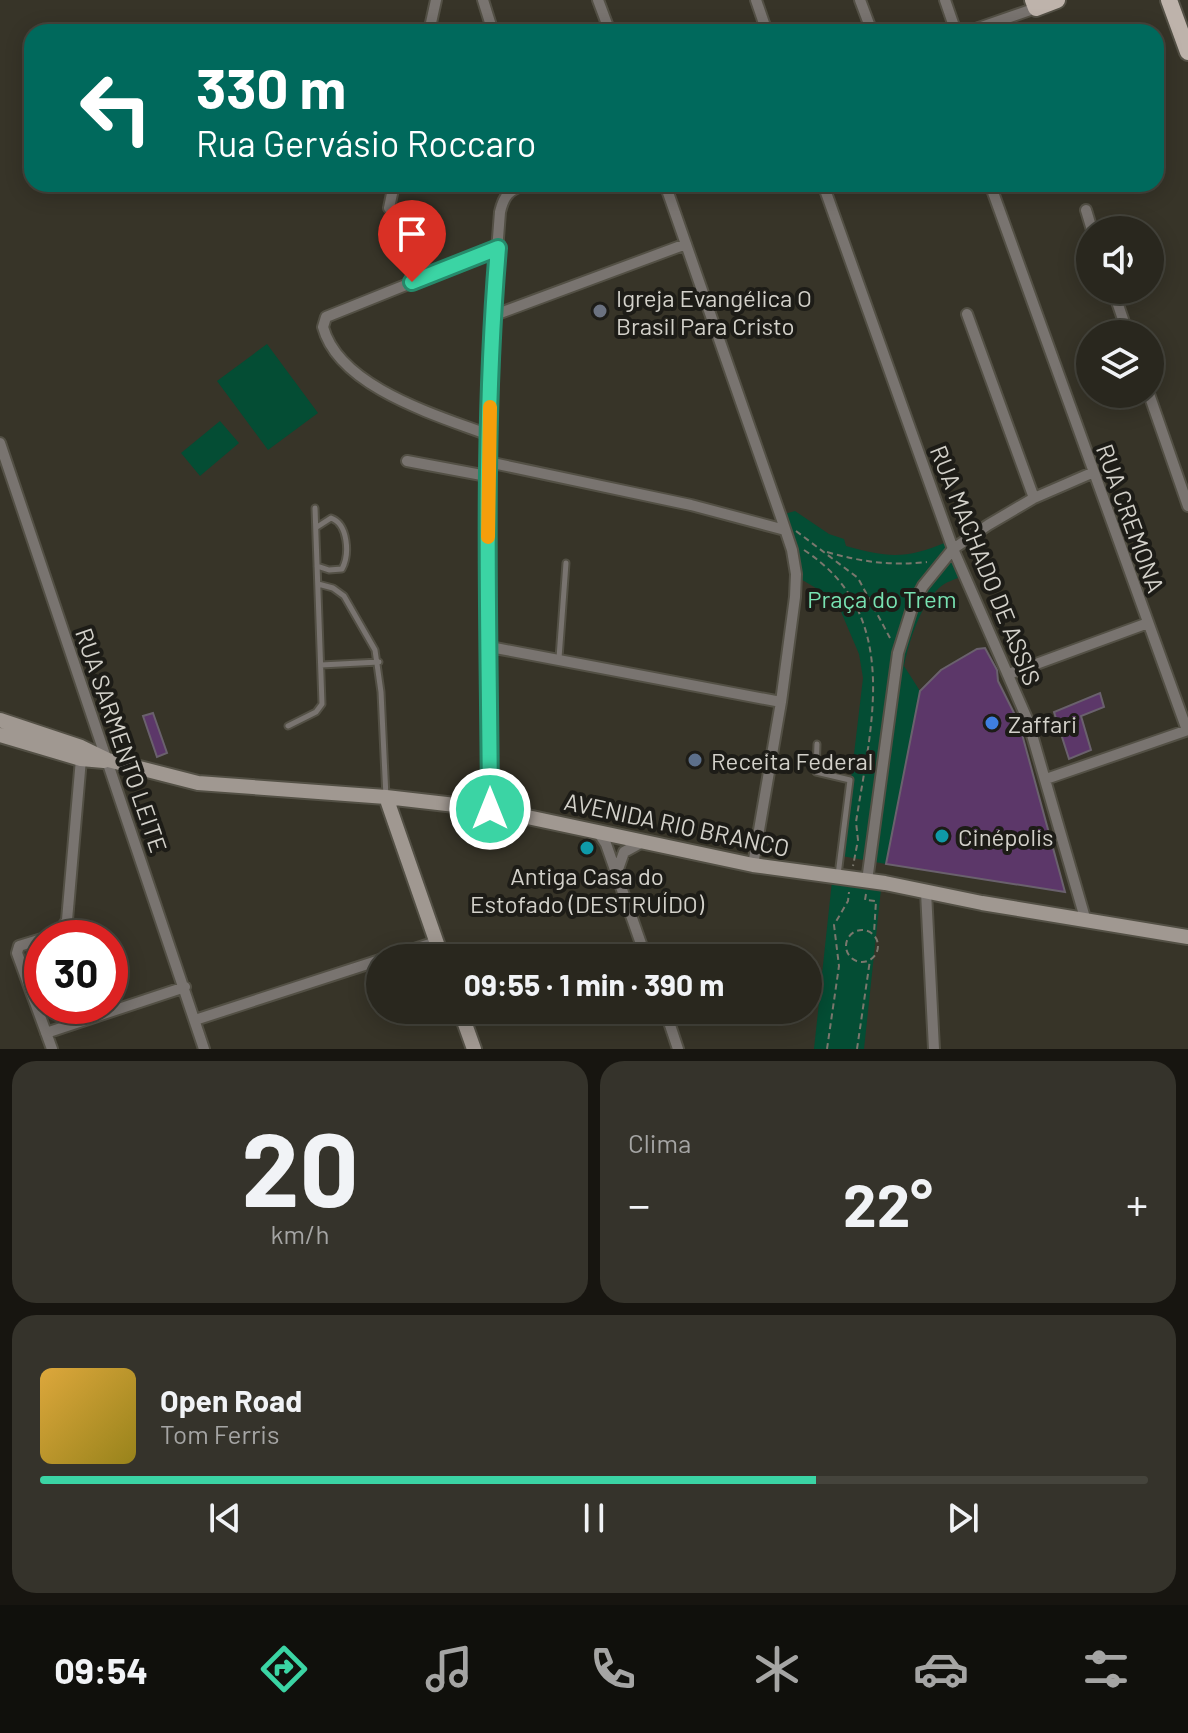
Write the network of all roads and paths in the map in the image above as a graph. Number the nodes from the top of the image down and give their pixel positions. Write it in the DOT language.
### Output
graph roads {
  1 [pos="436,0"];
  2 [pos="483,0"];
  3 [pos="598,0"];
  4 [pos="756,0"];
  5 [pos="860,0"];
  6 [pos="945,0"];
  7 [pos="1057,0"];
  8 [pos="1169,0"];
  9 [pos="1034,4"];
  10 [pos="431,24"];
  11 [pos="490,24"];
  12 [pos="607,24"];
  13 [pos="764,24"];
  14 [pos="869,24"];
  15 [pos="953,24"];
  16 [pos="986,24"];
  17 [pos="1188,52"];
  18 [pos="392,192"];
  19 [pos="509,192"];
  20 [pos="668,192"];
  21 [pos="826,192"];
  22 [pos="993,192"];
  23 [pos="389,208"];
  24 [pos="1086,210"];
  25 [pos="1088,216"];
  26 [pos="686,244"];
  27 [pos="498,248"];
  28 [pos="967,314"];
  29 [pos="492,316"];
  30 [pos="1154,408"];
  31 [pos="489,435"];
  32 [pos="0,443"];
  33 [pos="407,461"];
  34 [pos="488,462"];
  35 [pos="1094,472"];
  36 [pos="487,476"];
  37 [pos="1034,498"];
  38 [pos="1188,506"];
  39 [pos="315,508"];
  40 [pos="783,524"];
  41 [pos="316,528"];
  42 [pos="953,549"];
  43 [pos="792,550"];
  44 [pos="825,551"];
  45 [pos="944,559"];
  46 [pos="566,563"];
  47 [pos="317,566"];
  48 [pos="318,584"];
  49 [pos="1148,623"];
  50 [pos="490,647"];
  51 [pos="898,653"];
  52 [pos="559,660"];
  53 [pos="379,662"];
  54 [pos="321,665"];
  55 [pos="1009,674"];
  56 [pos="781,702"];
  57 [pos="0,720"];
  58 [pos="288,726"];
  59 [pos="1187,730"];
  60 [pos="0,735"];
  61 [pos="817,744"];
  62 [pos="81,759"];
  63 [pos="108,760"];
  64 [pos="1046,779"];
  65 [pos="386,797"];
  66 [pos="490,809"];
  67 [pos="597,830"];
  68 [pos="646,841"];
  69 [pos="753,865"];
  70 [pos="617,872"];
  71 [pos="844,877"];
  72 [pos="867,881"];
  73 [pos="926,892"];
  74 [pos="1085,918"];
  75 [pos="67,920"];
  76 [pos="873,934"];
  77 [pos="1188,937"];
  78 [pos="436,942"];
  79 [pos="430,944"];
  80 [pos="641,944"];
  81 [pos="24,945"];
  82 [pos="870,960"];
  83 [pos="366,965"];
  84 [pos="24,972"];
  85 [pos="185,987"];
  86 [pos="195,1020"];
  87 [pos="43,1024"];
  88 [pos="465,1024"];
  89 [pos="670,1024"];
  90 [pos="46,1033"];
  91 [pos="52,1049"];
  92 [pos="204,1049"];
  93 [pos="474,1049"];
  94 [pos="678,1049"];
  95 [pos="827,1049"];
  96 [pos="857,1049"];
  97 [pos="934,1049"];
  1 -- 10 [label="street"];
  2 -- 11 [label="street"];
  3 -- 12 [label="street"];
  4 -- 13 [label="street"];
  5 -- 14 [label="street"];
  6 -- 15 [label="street"];
  7 -- 9 [label="main road"];
  8 -- 17 [label="main road"];
  9 -- 16 [label="street"];
  18 -- 23 [label="street"];
  19 -- 27 [label="street"];
  20 -- 26 [label="street"];
  21 -- 42 [label="street, RUA MACHADO DE ASSIS"];
  22 -- 35 [label="street, RUA CREMONA"];
  24 -- 25 [label="street"];
  26 -- 29 [label="street"];
  26 -- 40 [label="street"];
  27 -- 29 [label="street"];
  27 -- 31 [label="street"];
  28 -- 37 [label="street"];
  29 -- 31 [label="street"];
  30 -- 38 [label="street"];
  31 -- 34 [label="street"];
  32 -- 63 [label="street, RUA SARMENTO LEITE"];
  33 -- 36 [label="street"];
  34 -- 36 [label="street"];
  34 -- 40 [label="street"];
  35 -- 37 [label="street"];
  35 -- 49 [label="street, RUA CREMONA"];
  36 -- 50 [label="street"];
  37 -- 42 [label="street"];
  39 -- 41 [label="lane"];
  40 -- 43 [label="street"];
  40 -- 44 [label="path"];
  41 -- 47 [label="lane"];
  41 -- 47 [label="lane"];
  42 -- 45 [label="street"];
  42 -- 55 [label="street, RUA MACHADO DE ASSIS"];
  43 -- 56 [label="street"];
  43 -- 71 [label="path"];
  44 -- 45 [label="path"];
  44 -- 51 [label="path"];
  45 -- 51 [label="street"];
  46 -- 52 [label="lane"];
  47 -- 48 [label="lane"];
  48 -- 53 [label="lane"];
  48 -- 54 [label="lane"];
  49 -- 55 [label="street"];
  49 -- 59 [label="street, RUA CREMONA"];
  50 -- 52 [label="street"];
  50 -- 66 [label="street"];
  51 -- 72 [label="street"];
  52 -- 56 [label="street"];
  53 -- 54 [label="lane"];
  53 -- 65 [label="lane"];
  54 -- 58 [label="lane"];
  55 -- 64 [label="street, RUA MACHADO DE ASSIS"];
  56 -- 69 [label="street"];
  57 -- 63 [label="main road, AVENIDA RIO BRANCO"];
  59 -- 64 [label="street"];
  60 -- 62 [label="main road, AVENIDA RIO BRANCO"];
  61 -- 71 [label="lane"];
  62 -- 63 [label="main road, AVENIDA RIO BRANCO"];
  62 -- 75 [label="street"];
  63 -- 65 [label="main road, AVENIDA RIO BRANCO"];
  63 -- 85 [label="street, RUA SARMENTO LEITE"];
  64 -- 74 [label="street, RUA MACHADO DE ASSIS"];
  65 -- 66 [label="main road, AVENIDA RIO BRANCO"];
  65 -- 78 [label="main road"];
  66 -- 67 [label="main road, AVENIDA RIO BRANCO"];
  67 -- 68 [label="main road, AVENIDA RIO BRANCO"];
  67 -- 70 [label="street"];
  68 -- 69 [label="main road, AVENIDA RIO BRANCO"];
  68 -- 70 [label="street"];
  69 -- 71 [label="main road, AVENIDA RIO BRANCO"];
  70 -- 80 [label="street"];
  71 -- 72 [label="main road, AVENIDA RIO BRANCO"];
  71 -- 95 [label="path"];
  72 -- 73 [label="main road, AVENIDA RIO BRANCO"];
  72 -- 76 [label="path"];
  73 -- 74 [label="main road, AVENIDA RIO BRANCO"];
  73 -- 97 [label="street"];
  74 -- 77 [label="main road, AVENIDA RIO BRANCO"];
  76 -- 82 [label="path"];
  76 -- 82 [label="path"];
  78 -- 79 [label="street"];
  81 -- 84 [label="street"];
  82 -- 96 [label="path"];
  83 -- 86 [label="street"];
  85 -- 86 [label="street, RUA SARMENTO LEITE"];
  85 -- 90 [label="street"];
  86 -- 92 [label="street, RUA SARMENTO LEITE"];
  87 -- 90 [label="street"];
  88 -- 93 [label="main road"];
  89 -- 94 [label="street"];
  90 -- 91 [label="street"];
}
